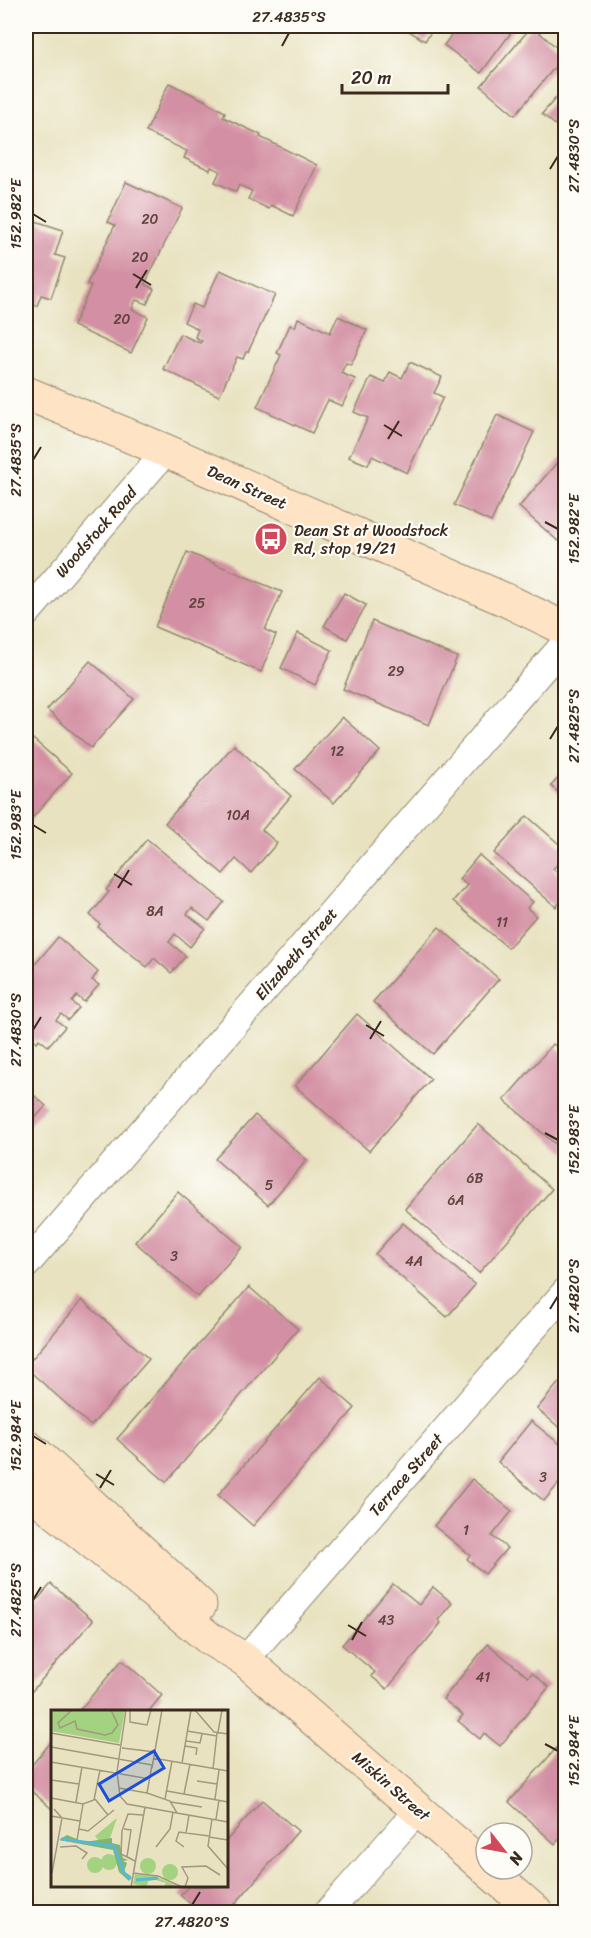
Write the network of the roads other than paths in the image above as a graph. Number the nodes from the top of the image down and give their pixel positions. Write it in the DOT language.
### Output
graph roads {
  1 [pos="26,393"];
  2 [pos="166,451"];
  3 [pos="26,614"];
  4 [pos="566,629"];
  5 [pos="566,642"];
  6 [pos="26,1265"];
  7 [pos="566,1291"];
  8 [pos="26,1446"];
  9 [pos="26,1488"];
  10 [pos="245,1660"];
  11 [pos="418,1810"];
  12 [pos="328,1912"];
  13 [pos="536,1912"];
  1 -- 2 [label="main road, Dean Street"];
  2 -- 3 [label="street, Woodstock Road"];
  2 -- 4 [label="main road, Dean Street"];
  5 -- 6 [label="street, Elizabeth Street"];
  7 -- 10 [label="street, Terrace Street"];
  8 -- 10 [label="main road, Miskin Street"];
  9 -- 10 [label="main road, Miskin Street"];
  10 -- 11 [label="main road, Miskin Street"];
  11 -- 12 [label="street"];
  11 -- 13 [label="main road, Miskin Street"];
}
